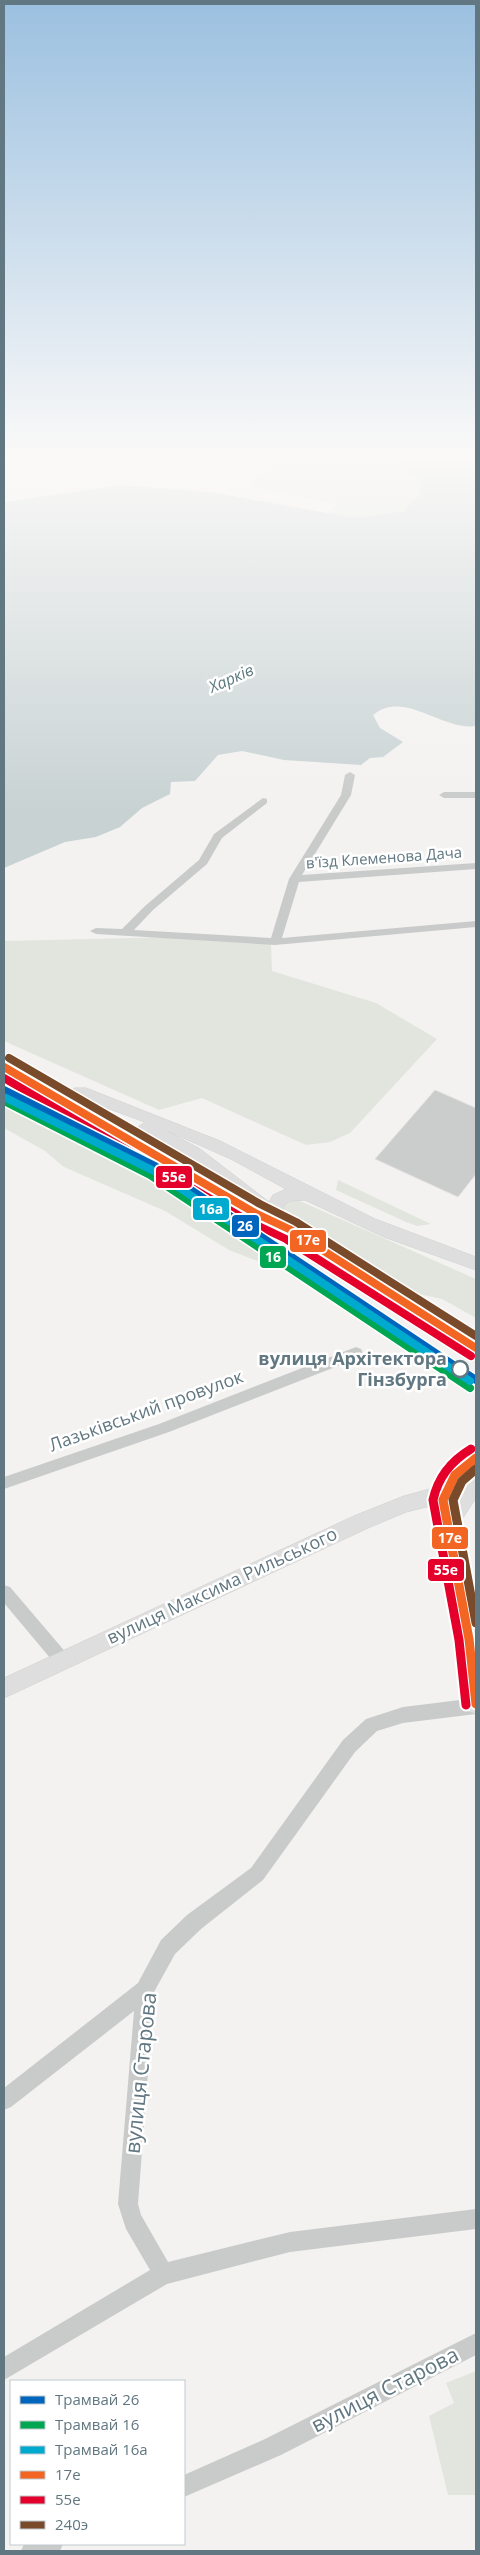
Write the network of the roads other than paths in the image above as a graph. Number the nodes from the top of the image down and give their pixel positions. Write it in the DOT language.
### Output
graph roads {
  1 [pos="350,775"];
  2 [pos="444,795"];
  3 [pos="476,795"];
  4 [pos="264,801"];
  5 [pos="476,866"];
  6 [pos="294,879"];
  7 [pos="476,924"];
  8 [pos="96,931"];
  9 [pos="126,932"];
  10 [pos="274,942"];
  11 [pos="7,1068"];
  12 [pos="74,1097"];
  13 [pos="194,1153"];
  14 [pos="310,1195"];
  15 [pos="275,1216"];
  16 [pos="288,1228"];
  17 [pos="476,1263"];
  18 [pos="476,1348"];
  19 [pos="356,1353"];
  20 [pos="476,1458"];
  21 [pos="4,1483"];
  22 [pos="473,1488"];
  23 [pos="444,1492"];
  24 [pos="446,1526"];
  25 [pos="4,1592"];
  26 [pos="472,1642"];
  27 [pos="62,1660"];
  28 [pos="4,1688"];
  29 [pos="476,1705"];
  30 [pos="146,1990"];
  31 [pos="4,2100"];
  32 [pos="476,2219"];
  33 [pos="163,2274"];
  34 [pos="476,2344"];
  35 [pos="4,2369"];
  36 [pos="185,2486"];
  37 [pos="48,2545"];
  38 [pos="33,2551"];
  1 -- 6 [label="street"];
  2 -- 3 [label="street"];
  4 -- 9 [label="street"];
  5 -- 6 [label="street, в'їзд Клеменова Дача"];
  6 -- 10 [label="street"];
  7 -- 10 [label="street"];
  8 -- 9 [label="street"];
  9 -- 10 [label="street"];
  11 -- 12 [label="main road"];
  12 -- 13 [label="main road"];
  12 -- 14 [label="main road"];
  12 -- 16 [label="main road"];
  13 -- 14 [label="main road"];
  13 -- 15 [label="main road"];
  14 -- 15 [label="main road"];
  14 -- 17 [label="main road"];
  15 -- 16 [label="main road"];
  16 -- 18 [label="main road"];
  19 -- 21 [label="street, Лазьківський провулок"];
  20 -- 23 [label="main road"];
  22 -- 23 [label="main road, вулиця Максима Рильського"];
  22 -- 24 [label="main road, вулиця Максима Рильського"];
  23 -- 24 [label="main road"];
  23 -- 27 [label="main road, вулиця Максима Рильського"];
  24 -- 26 [label="main road"];
  25 -- 27 [label="street"];
  26 -- 29 [label="main road"];
  27 -- 28 [label="main road, вулиця Максима Рильського"];
  29 -- 30 [label="street, вулиця Старова"];
  30 -- 31 [label="street"];
  30 -- 33 [label="street, вулиця Старова"];
  32 -- 33 [label="street"];
  33 -- 35 [label="street"];
  34 -- 36 [label="street, вулиця Старова"];
  37 -- 38 [label="street"];
}
